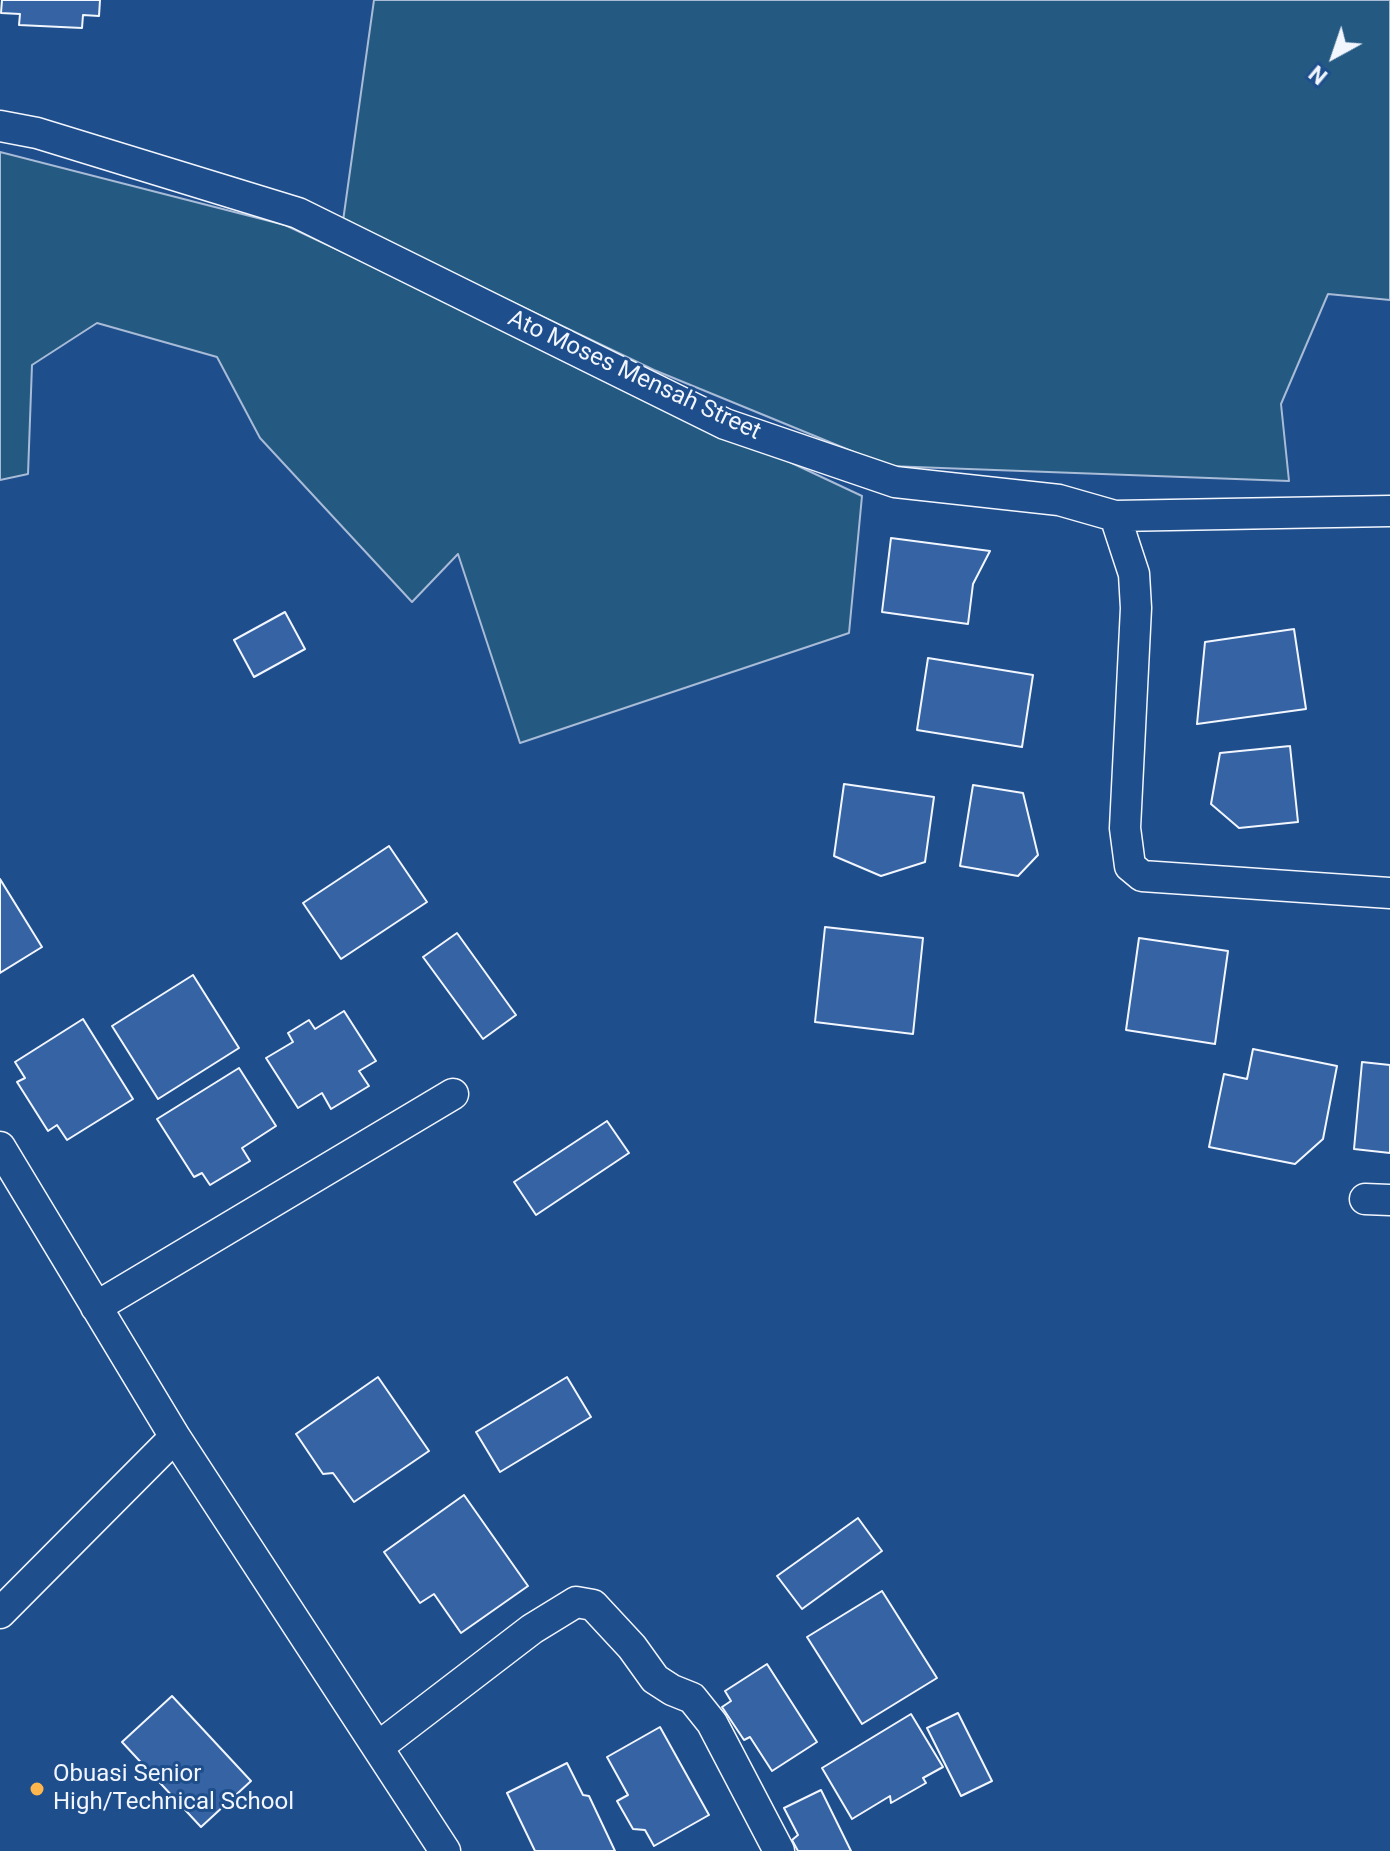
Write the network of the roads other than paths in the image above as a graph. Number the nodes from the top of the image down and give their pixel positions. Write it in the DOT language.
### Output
graph roads {
  1 [pos="0,126"];
  2 [pos="1390,511"];
  3 [pos="1115,516"];
  4 [pos="1390,893"];
  5 [pos="453,1094"];
  6 [pos="0,1147"];
  7 [pos="96,1307"];
  8 [pos="175,1437"];
  9 [pos="0,1613"];
  10 [pos="378,1747"];
  11 [pos="445,1851"];
  12 [pos="779,1851"];
  1 -- 3 [label="street, Ato Moses Mensah Street"];
  2 -- 3 [label="street, Ato Moses Mensah Street"];
  3 -- 4 [label="street"];
  5 -- 7 [label="street"];
  6 -- 7 [label="street"];
  7 -- 8 [label="street"];
  8 -- 9 [label="street"];
  8 -- 10 [label="street"];
  10 -- 11 [label="street"];
  10 -- 12 [label="street"];
}
